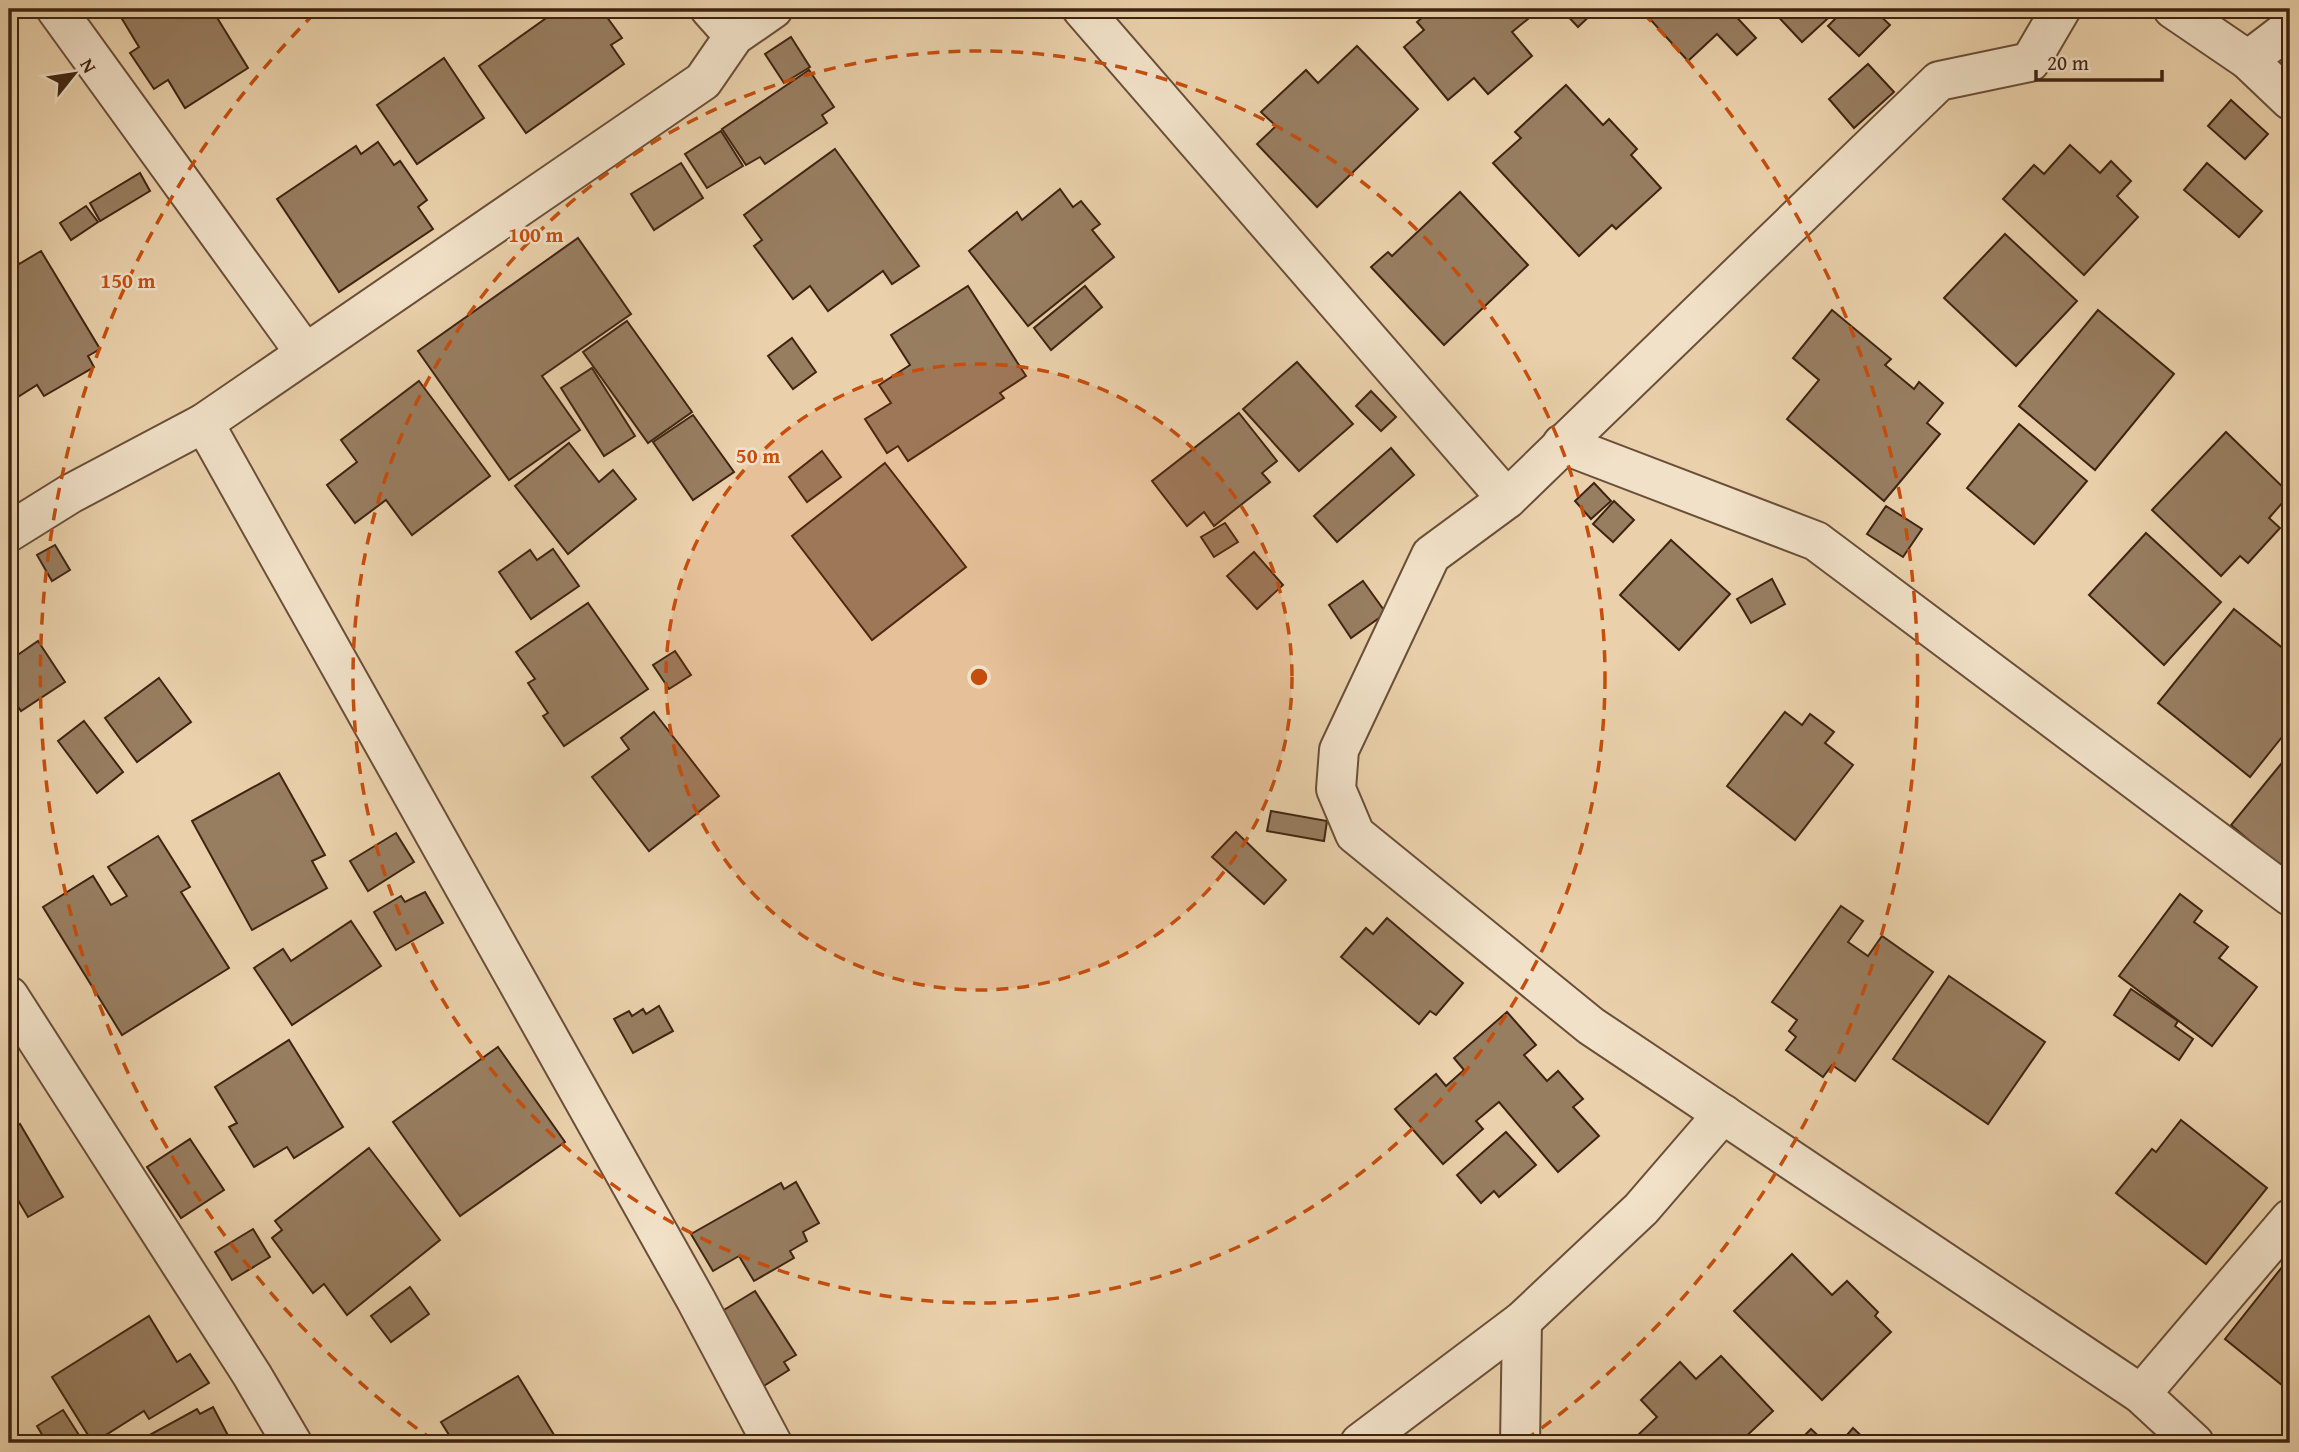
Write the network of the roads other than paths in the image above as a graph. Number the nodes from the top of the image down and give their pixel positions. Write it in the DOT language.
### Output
graph roads {
  1 [pos="57,9"];
  2 [pos="773,9"];
  3 [pos="1082,9"];
  4 [pos="2061,9"];
  5 [pos="2173,9"];
  6 [pos="722,22"];
  7 [pos="2290,28"];
  8 [pos="2248,60"];
  9 [pos="2290,100"];
  10 [pos="305,354"];
  11 [pos="204,422"];
  12 [pos="1562,444"];
  13 [pos="1507,499"];
  14 [pos="9,532"];
  15 [pos="2290,896"];
  16 [pos="9,996"];
  17 [pos="1723,1114"];
  18 [pos="2290,1219"];
  19 [pos="1522,1321"];
  20 [pos="2140,1394"];
  21 [pos="292,1443"];
  22 [pos="772,1443"];
  23 [pos="1360,1443"];
  24 [pos="1520,1443"];
  25 [pos="2194,1443"];
  1 -- 10 [label="street"];
  2 -- 6 [label="street"];
  3 -- 13 [label="street"];
  4 -- 12 [label="street"];
  5 -- 8 [label="street"];
  6 -- 10 [label="street"];
  7 -- 8 [label="street"];
  8 -- 9 [label="street"];
  10 -- 11 [label="street"];
  11 -- 14 [label="street"];
  11 -- 22 [label="street"];
  12 -- 13 [label="street"];
  12 -- 15 [label="street"];
  13 -- 17 [label="street"];
  16 -- 21 [label="street"];
  17 -- 19 [label="street"];
  17 -- 20 [label="street"];
  18 -- 20 [label="street"];
  19 -- 23 [label="street"];
  19 -- 24 [label="street"];
  20 -- 25 [label="street"];
}
